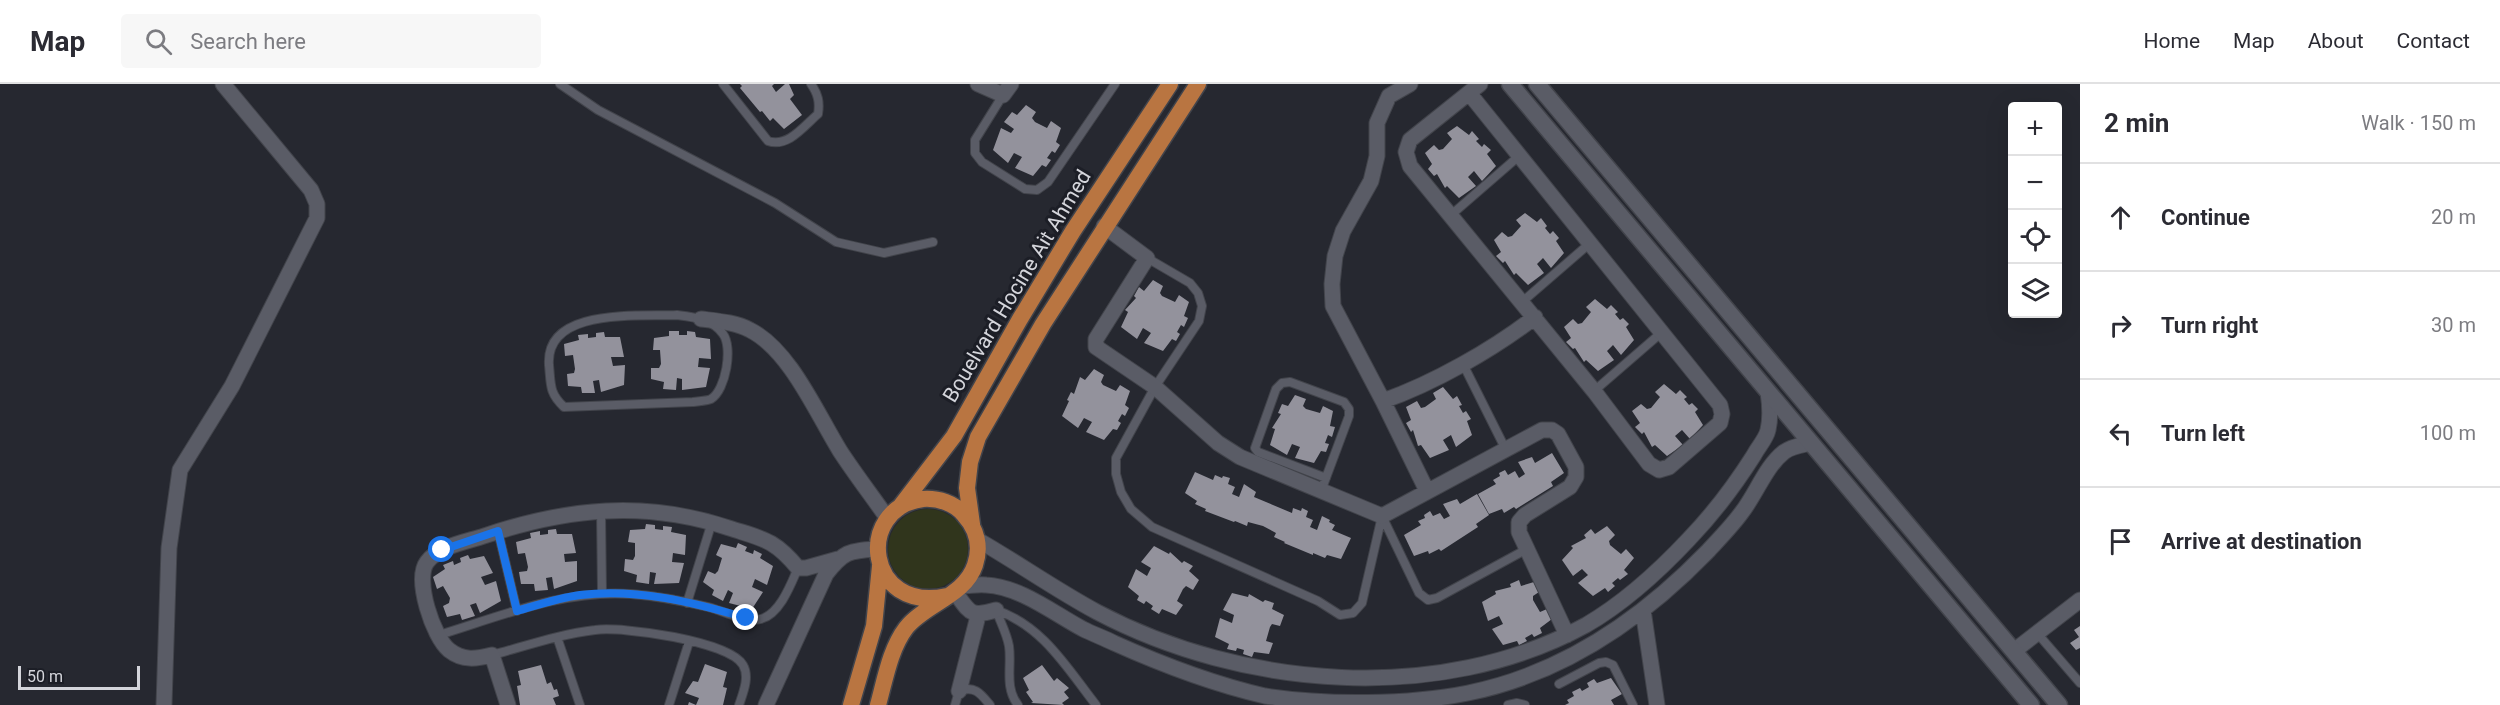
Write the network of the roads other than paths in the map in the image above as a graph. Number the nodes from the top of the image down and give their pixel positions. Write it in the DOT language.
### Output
graph roads {
  1 [pos="223,84"];
  2 [pos="560,84"];
  3 [pos="723,84"];
  4 [pos="811,84"];
  5 [pos="978,84"];
  6 [pos="1115,84"];
  7 [pos="1170,84"];
  8 [pos="1197,84"];
  9 [pos="1410,84"];
  10 [pos="1510,84"];
  11 [pos="1537,84"];
  12 [pos="1474,89"];
  13 [pos="1007,90"];
  14 [pos="1519,156"];
  15 [pos="1451,215"];
  16 [pos="1104,226"];
  17 [pos="933,242"];
  18 [pos="1589,244"];
  19 [pos="1147,258"];
  20 [pos="1522,302"];
  21 [pos="1535,317"];
  22 [pos="701,318"];
  23 [pos="1661,333"];
  24 [pos="1462,363"];
  25 [pos="1155,387"];
  26 [pos="1594,391"];
  27 [pos="1768,392"];
  28 [pos="1383,400"];
  29 [pos="1811,443"];
  30 [pos="1506,450"];
  31 [pos="1323,485"];
  32 [pos="1427,491"];
  33 [pos="601,510"];
  34 [pos="893,513"];
  35 [pos="1382,516"];
  36 [pos="712,522"];
  37 [pos="972,524"];
  38 [pos="498,531"];
  39 [pos="978,540"];
  40 [pos="1527,549"];
  41 [pos="879,557"];
  42 [pos="838,559"];
  43 [pos="798,568"];
  44 [pos="955,591"];
  45 [pos="602,594"];
  46 [pos="2080,600"];
  47 [pos="687,603"];
  48 [pos="996,610"];
  49 [pos="1643,610"];
  50 [pos="517,611"];
  51 [pos="978,615"];
  52 [pos="2037,633"];
  53 [pos="439,635"];
  54 [pos="1567,636"];
  55 [pos="557,637"];
  56 [pos="689,642"];
  57 [pos="2014,651"];
  58 [pos="492,655"];
  59 [pos="2080,683"];
  60 [pos="1559,684"];
  61 [pos="957,698"];
  62 [pos="164,705"];
  63 [pos="508,705"];
  64 [pos="580,705"];
  65 [pos="669,705"];
  66 [pos="739,705"];
  67 [pos="766,705"];
  68 [pos="851,705"];
  69 [pos="878,705"];
  70 [pos="990,705"];
  71 [pos="1018,705"];
  72 [pos="1095,705"];
  73 [pos="1508,705"];
  74 [pos="1525,705"];
  75 [pos="1633,705"];
  76 [pos="1657,705"];
  77 [pos="2031,705"];
  78 [pos="2059,705"];
  1 -- 62 [label="street"];
  2 -- 17 [label="lane"];
  3 -- 4 [label="lane"];
  5 -- 13 [label="street"];
  6 -- 13 [label="lane"];
  7 -- 34 [label="main road, Bouelvard Hocine Ait Ahmed"];
  8 -- 16 [label="main road"];
  9 -- 28 [label="street"];
  10 -- 27 [label="street"];
  11 -- 57 [label="street"];
  12 -- 14 [label="street"];
  12 -- 15 [label="street"];
  14 -- 15 [label="lane"];
  14 -- 18 [label="street"];
  15 -- 20 [label="street"];
  16 -- 19 [label="street"];
  16 -- 37 [label="main road"];
  18 -- 20 [label="lane"];
  18 -- 23 [label="street"];
  19 -- 25 [label="lane"];
  19 -- 25 [label="street"];
  20 -- 21 [label="street"];
  21 -- 24 [label="street"];
  21 -- 26 [label="street"];
  22 -- 22 [label="lane"];
  22 -- 34 [label="street"];
  23 -- 26 [label="lane"];
  23 -- 26 [label="street"];
  24 -- 28 [label="street"];
  24 -- 30 [label="lane"];
  25 -- 31 [label="street"];
  25 -- 35 [label="lane"];
  27 -- 29 [label="street"];
  27 -- 54 [label="street"];
  28 -- 32 [label="street"];
  29 -- 49 [label="street"];
  29 -- 77 [label="street"];
  30 -- 32 [label="street"];
  30 -- 40 [label="street"];
  31 -- 31 [label="lane"];
  31 -- 35 [label="street"];
  32 -- 35 [label="street"];
  33 -- 36 [label="street"];
  33 -- 38 [label="street"];
  33 -- 45 [label="lane"];
  34 -- 37 [label="main road"];
  34 -- 41 [label="main road"];
  35 -- 40 [label="lane"];
  36 -- 43 [label="street"];
  36 -- 47 [label="lane"];
  37 -- 39 [label="main road"];
  38 -- 50 [label="lane"];
  38 -- 53 [label="street"];
  39 -- 44 [label="main road"];
  39 -- 54 [label="street"];
  40 -- 54 [label="street"];
  41 -- 42 [label="street"];
  41 -- 44 [label="main road"];
  41 -- 68 [label="main road"];
  42 -- 43 [label="street"];
  42 -- 67 [label="street"];
  43 -- 47 [label="lane"];
  44 -- 49 [label="street"];
  44 -- 51 [label="street"];
  44 -- 69 [label="main road"];
  45 -- 47 [label="lane"];
  45 -- 50 [label="lane"];
  46 -- 52 [label="street"];
  48 -- 51 [label="street"];
  48 -- 71 [label="lane"];
  48 -- 72 [label="lane"];
  49 -- 76 [label="street"];
  50 -- 53 [label="lane"];
  51 -- 61 [label="street"];
  52 -- 57 [label="street"];
  52 -- 59 [label="lane"];
  53 -- 58 [label="street"];
  55 -- 56 [label="lane"];
  55 -- 58 [label="lane"];
  55 -- 64 [label="lane"];
  56 -- 65 [label="lane"];
  56 -- 66 [label="lane"];
  57 -- 78 [label="street"];
  58 -- 63 [label="street"];
  60 -- 75 [label="lane"];
  61 -- 70 [label="lane"];
  73 -- 74 [label="lane"];
}
